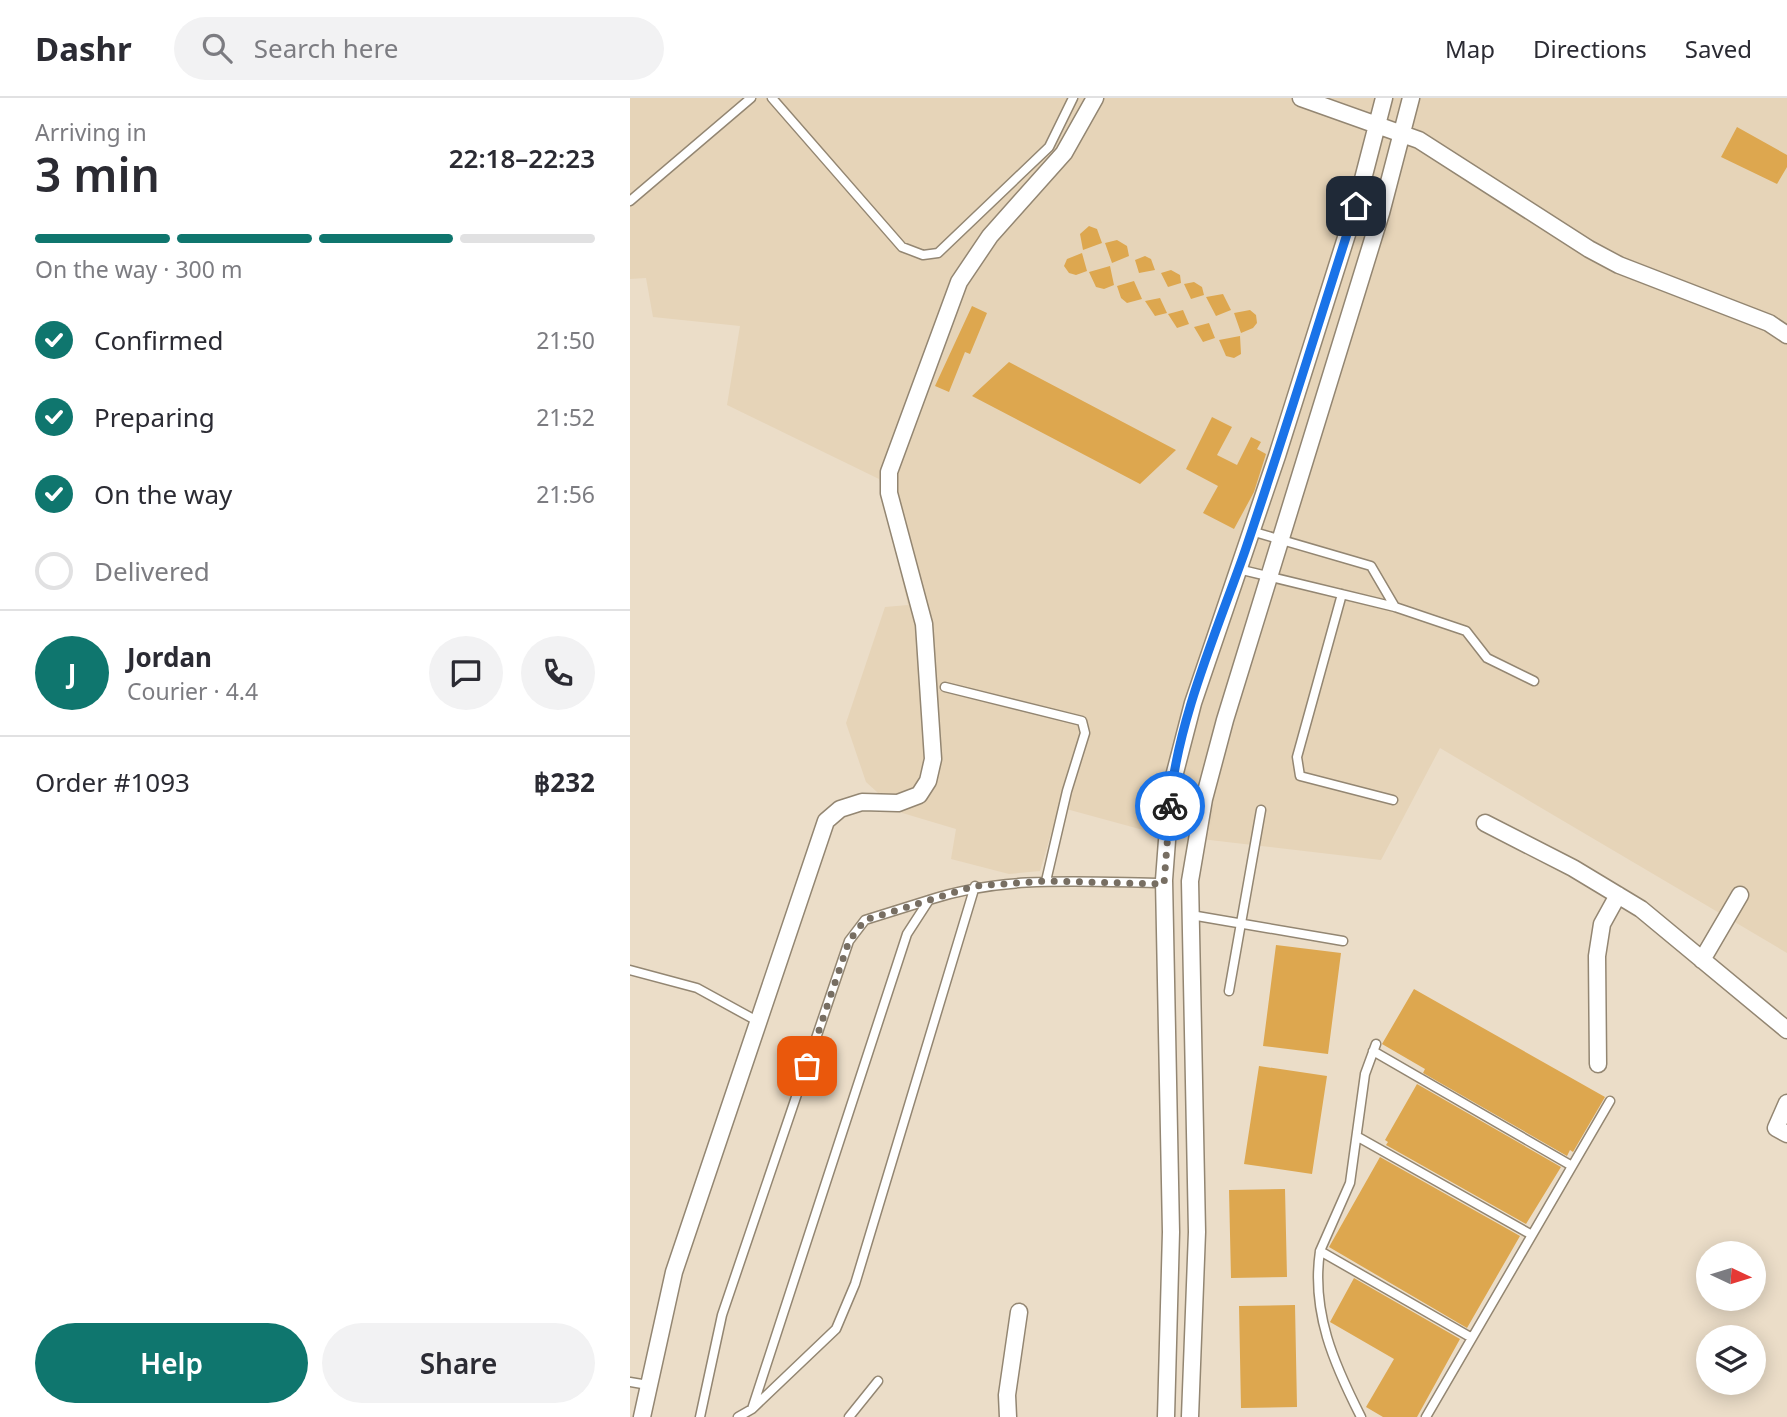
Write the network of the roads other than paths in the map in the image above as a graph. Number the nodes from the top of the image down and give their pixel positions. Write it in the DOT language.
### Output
graph roads {
  1 [pos="751,98"];
  2 [pos="772,98"];
  3 [pos="1073,98"];
  4 [pos="1095,98"];
  5 [pos="1301,98"];
  6 [pos="1384,98"];
  7 [pos="1410,98"];
  8 [pos="1378,124"];
  9 [pos="1401,133"];
  10 [pos="630,201"];
  11 [pos="1787,335"];
  12 [pos="1251,531"];
  13 [pos="1279,539"];
  14 [pos="1238,569"];
  15 [pos="1268,576"];
  16 [pos="1342,594"];
  17 [pos="1395,607"];
  18 [pos="1534,681"];
  19 [pos="945,687"];
  20 [pos="1393,800"];
  21 [pos="1261,810"];
  22 [pos="1485,823"];
  23 [pos="1046,881"];
  24 [pos="1164,884"];
  25 [pos="975,886"];
  26 [pos="1618,895"];
  27 [pos="1740,895"];
  28 [pos="929,900"];
  29 [pos="1191,915"];
  30 [pos="1239,923"];
  31 [pos="1343,942"];
  32 [pos="1702,960"];
  33 [pos="630,970"];
  34 [pos="1228,991"];
  35 [pos="760,1023"];
  36 [pos="1787,1030"];
  37 [pos="1598,1064"];
  38 [pos="1610,1101"];
  39 [pos="1787,1102"];
  40 [pos="1787,1134"];
  41 [pos="1358,1137"];
  42 [pos="1572,1166"];
  43 [pos="1532,1235"];
  44 [pos="1320,1251"];
  45 [pos="1019,1312"];
  46 [pos="1472,1338"];
  47 [pos="878,1381"];
  48 [pos="630,1382"];
  49 [pos="648,1385"];
  50 [pos="752,1409"];
  51 [pos="642,1417"];
  52 [pos="700,1417"];
  53 [pos="738,1417"];
  54 [pos="849,1417"];
  55 [pos="1008,1417"];
  56 [pos="1166,1417"];
  57 [pos="1190,1417"];
  58 [pos="1361,1417"];
  59 [pos="1426,1417"];
  1 -- 10 [label="lane"];
  2 -- 3 [label="lane"];
  4 -- 35 [label="street"];
  5 -- 8 [label="street"];
  6 -- 8 [label="street"];
  7 -- 9 [label="street"];
  8 -- 9 [label="street"];
  8 -- 12 [label="street"];
  9 -- 11 [label="street"];
  9 -- 13 [label="street"];
  12 -- 13 [label="lane"];
  12 -- 14 [label="street"];
  13 -- 15 [label="street"];
  13 -- 17 [label="lane"];
  14 -- 15 [label="lane"];
  14 -- 24 [label="street"];
  15 -- 16 [label="lane"];
  15 -- 29 [label="street"];
  16 -- 17 [label="lane"];
  16 -- 20 [label="lane"];
  17 -- 18 [label="lane"];
  19 -- 23 [label="lane"];
  21 -- 30 [label="lane"];
  22 -- 26 [label="street"];
  23 -- 24 [label="lane"];
  23 -- 25 [label="lane"];
  24 -- 56 [label="street"];
  25 -- 28 [label="lane"];
  25 -- 50 [label="lane"];
  26 -- 32 [label="street"];
  26 -- 37 [label="street"];
  27 -- 32 [label="street"];
  28 -- 50 [label="lane"];
  28 -- 52 [label="lane"];
  29 -- 30 [label="lane"];
  29 -- 57 [label="street"];
  30 -- 31 [label="lane"];
  30 -- 34 [label="lane"];
  32 -- 36 [label="street"];
  33 -- 35 [label="lane"];
  35 -- 49 [label="street"];
  38 -- 42 [label="lane"];
  39 -- 40 [label="street"];
  41 -- 42 [label="lane"];
  41 -- 43 [label="lane"];
  41 -- 44 [label="lane"];
  42 -- 43 [label="lane"];
  43 -- 46 [label="lane"];
  44 -- 46 [label="lane"];
  44 -- 58 [label="lane"];
  45 -- 55 [label="street"];
  46 -- 59 [label="lane"];
  47 -- 54 [label="lane"];
  48 -- 49 [label="lane"];
  49 -- 51 [label="street"];
  50 -- 53 [label="lane"];
}
